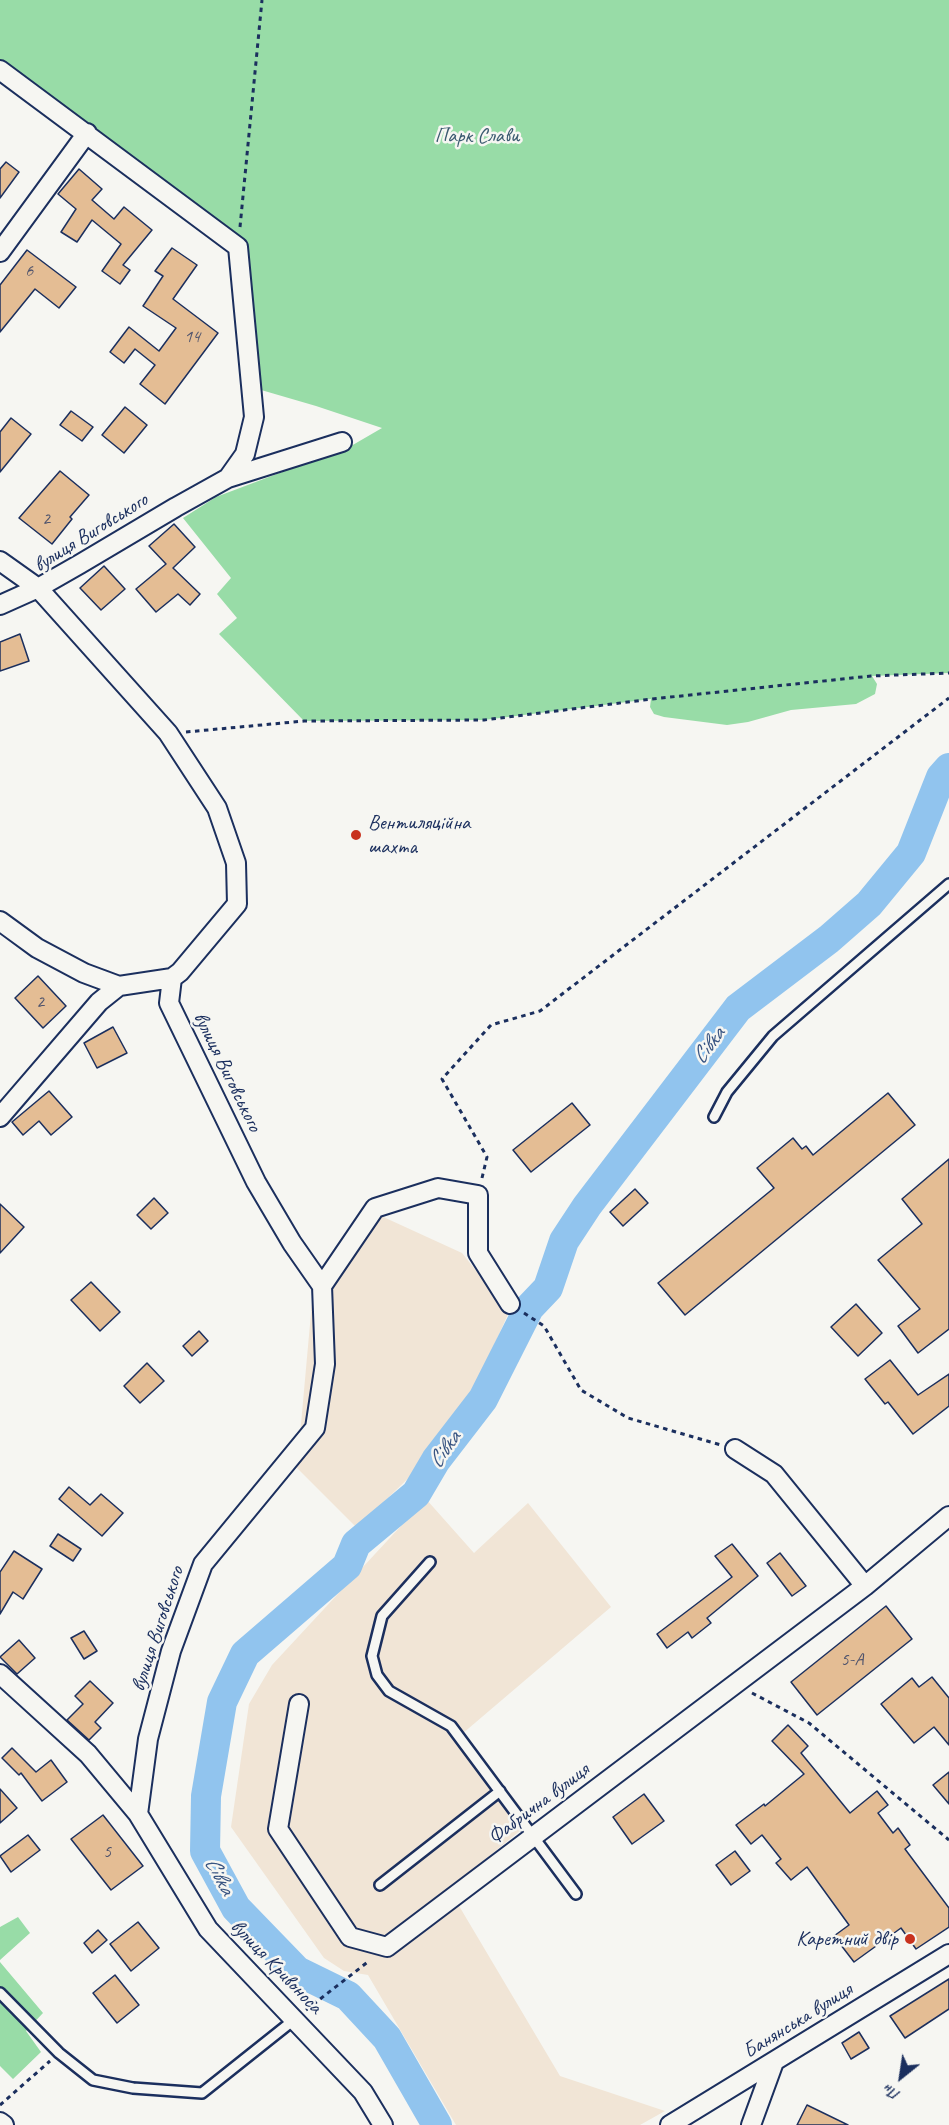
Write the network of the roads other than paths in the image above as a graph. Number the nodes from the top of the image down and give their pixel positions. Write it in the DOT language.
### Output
graph roads {
  1 [pos="0,70"];
  2 [pos="87,134"];
  3 [pos="0,252"];
  4 [pos="342,442"];
  5 [pos="228,478"];
  6 [pos="0,561"];
  7 [pos="38,588"];
  8 [pos="0,605"];
  9 [pos="949,884"];
  10 [pos="0,921"];
  11 [pos="172,978"];
  12 [pos="119,986"];
  13 [pos="0,1117"];
  14 [pos="714,1117"];
  15 [pos="322,1286"];
  16 [pos="510,1304"];
  17 [pos="735,1449"];
  18 [pos="949,1516"];
  19 [pos="430,1562"];
  20 [pos="865,1586"];
  21 [pos="0,1674"];
  22 [pos="299,1704"];
  23 [pos="500,1791"];
  24 [pos="138,1814"];
  25 [pos="535,1836"];
  26 [pos="380,1885"];
  27 [pos="576,1894"];
  28 [pos="949,1954"];
  29 [pos="0,1993"];
  30 [pos="295,2019"];
  31 [pos="774,2062"];
  32 [pos="0,2122"];
  33 [pos="4,2125"];
  34 [pos="383,2125"];
  35 [pos="670,2125"];
  36 [pos="751,2125"];
  1 -- 2 [label="street"];
  2 -- 3 [label="street"];
  2 -- 5 [label="street, вулиця Виговського"];
  4 -- 5 [label="street, вулиця Виговського"];
  5 -- 7 [label="street, вулиця Виговського"];
  6 -- 7 [label="street"];
  7 -- 8 [label="street"];
  7 -- 11 [label="street, вулиця Виговського"];
  9 -- 14 [label="lane"];
  10 -- 12 [label="street"];
  11 -- 12 [label="street"];
  11 -- 15 [label="street, вулиця Виговського"];
  12 -- 13 [label="street"];
  15 -- 16 [label="street"];
  15 -- 24 [label="street, вулиця Виговського"];
  17 -- 20 [label="street"];
  18 -- 20 [label="street, Фабрична вулиця"];
  19 -- 23 [label="lane"];
  20 -- 25 [label="street, Фабрична вулиця"];
  21 -- 24 [label="street, вулиця Кривоноса"];
  22 -- 25 [label="street, Фабрична вулиця"];
  23 -- 25 [label="lane"];
  23 -- 26 [label="lane"];
  24 -- 30 [label="street, вулиця Кривоноса"];
  25 -- 27 [label="lane"];
  28 -- 31 [label="street, Банянська вулиця"];
  29 -- 30 [label="lane"];
  30 -- 34 [label="street, вулиця Кривоноса"];
  31 -- 35 [label="street, Банянська вулиця"];
  31 -- 36 [label="street"];
  32 -- 33 [label="street"];
}
